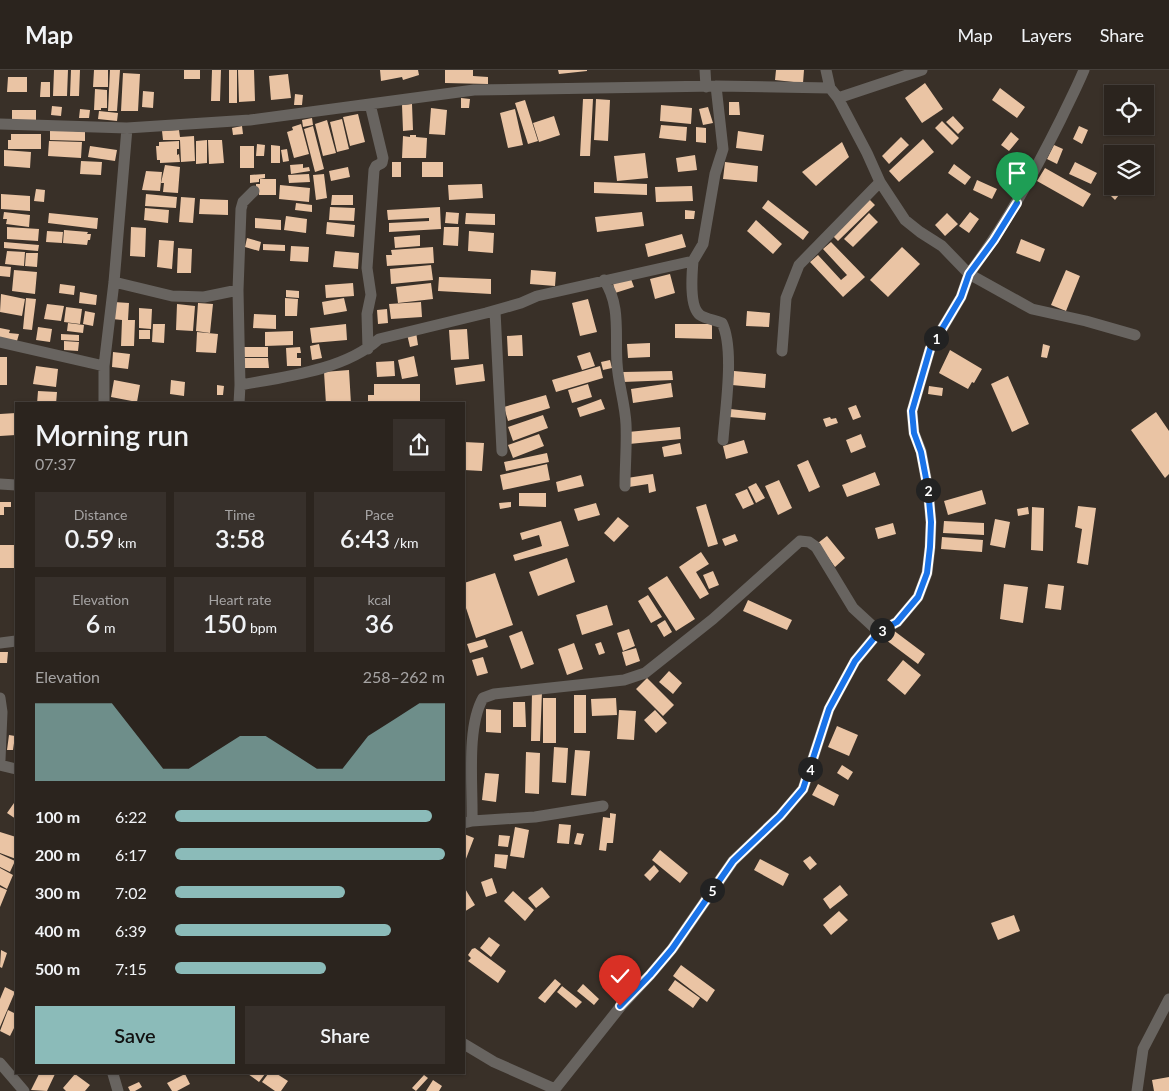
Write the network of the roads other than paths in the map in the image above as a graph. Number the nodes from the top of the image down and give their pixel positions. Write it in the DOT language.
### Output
graph roads {
  1 [pos="705,70"];
  2 [pos="826,70"];
  3 [pos="922,70"];
  4 [pos="1084,70"];
  5 [pos="711,86"];
  6 [pos="830,88"];
  7 [pos="838,98"];
  8 [pos="370,104"];
  9 [pos="0,124"];
  10 [pos="127,128"];
  11 [pos="880,182"];
  12 [pos="254,192"];
  13 [pos="693,261"];
  14 [pos="969,274"];
  15 [pos="604,280"];
  16 [pos="114,282"];
  17 [pos="238,290"];
  18 [pos="495,310"];
  19 [pos="1135,335"];
  20 [pos="0,342"];
  21 [pos="368,349"];
  22 [pos="782,351"];
  23 [pos="104,366"];
  24 [pos="240,385"];
  25 [pos="104,402"];
  26 [pos="239,402"];
  27 [pos="723,440"];
  28 [pos="502,451"];
  29 [pos="0,484"];
  30 [pos="15,485"];
  31 [pos="625,486"];
  32 [pos="879,632"];
  33 [pos="15,641"];
  34 [pos="0,643"];
  35 [pos="0,698"];
  36 [pos="0,758"];
  37 [pos="15,768"];
  38 [pos="603,806"];
  39 [pos="468,822"];
  40 [pos="1169,1000"];
  41 [pos="465,1045"];
  42 [pos="0,1063"];
  43 [pos="113,1074"];
  44 [pos="554,1090"];
  45 [pos="24,1091"];
  46 [pos="118,1091"];
  47 [pos="1137,1091"];
  1 -- 5 [label="street"];
  2 -- 6 [label="street"];
  3 -- 7 [label="street"];
  4 -- 14 [label="street"];
  5 -- 6 [label="street"];
  5 -- 8 [label="street"];
  5 -- 13 [label="street"];
  6 -- 7 [label="street"];
  7 -- 11 [label="street"];
  8 -- 10 [label="street"];
  8 -- 21 [label="street"];
  9 -- 10 [label="street"];
  10 -- 16 [label="street"];
  11 -- 14 [label="street"];
  11 -- 22 [label="street"];
  12 -- 17 [label="street"];
  13 -- 15 [label="street"];
  13 -- 27 [label="street"];
  14 -- 19 [label="street"];
  14 -- 32 [label="street"];
  15 -- 18 [label="street"];
  15 -- 31 [label="street"];
  16 -- 17 [label="street"];
  16 -- 23 [label="street"];
  17 -- 24 [label="street"];
  18 -- 21 [label="street"];
  18 -- 28 [label="street"];
  20 -- 23 [label="street"];
  21 -- 24 [label="street"];
  23 -- 25 [label="street"];
  24 -- 26 [label="street"];
  29 -- 30 [label="street"];
  32 -- 39 [label="street"];
  32 -- 44 [label="street"];
  33 -- 34 [label="street"];
  35 -- 36 [label="street"];
  36 -- 37 [label="street"];
  38 -- 39 [label="street"];
  40 -- 47 [label="street"];
  41 -- 44 [label="street"];
  42 -- 45 [label="street"];
  43 -- 46 [label="street"];
}
